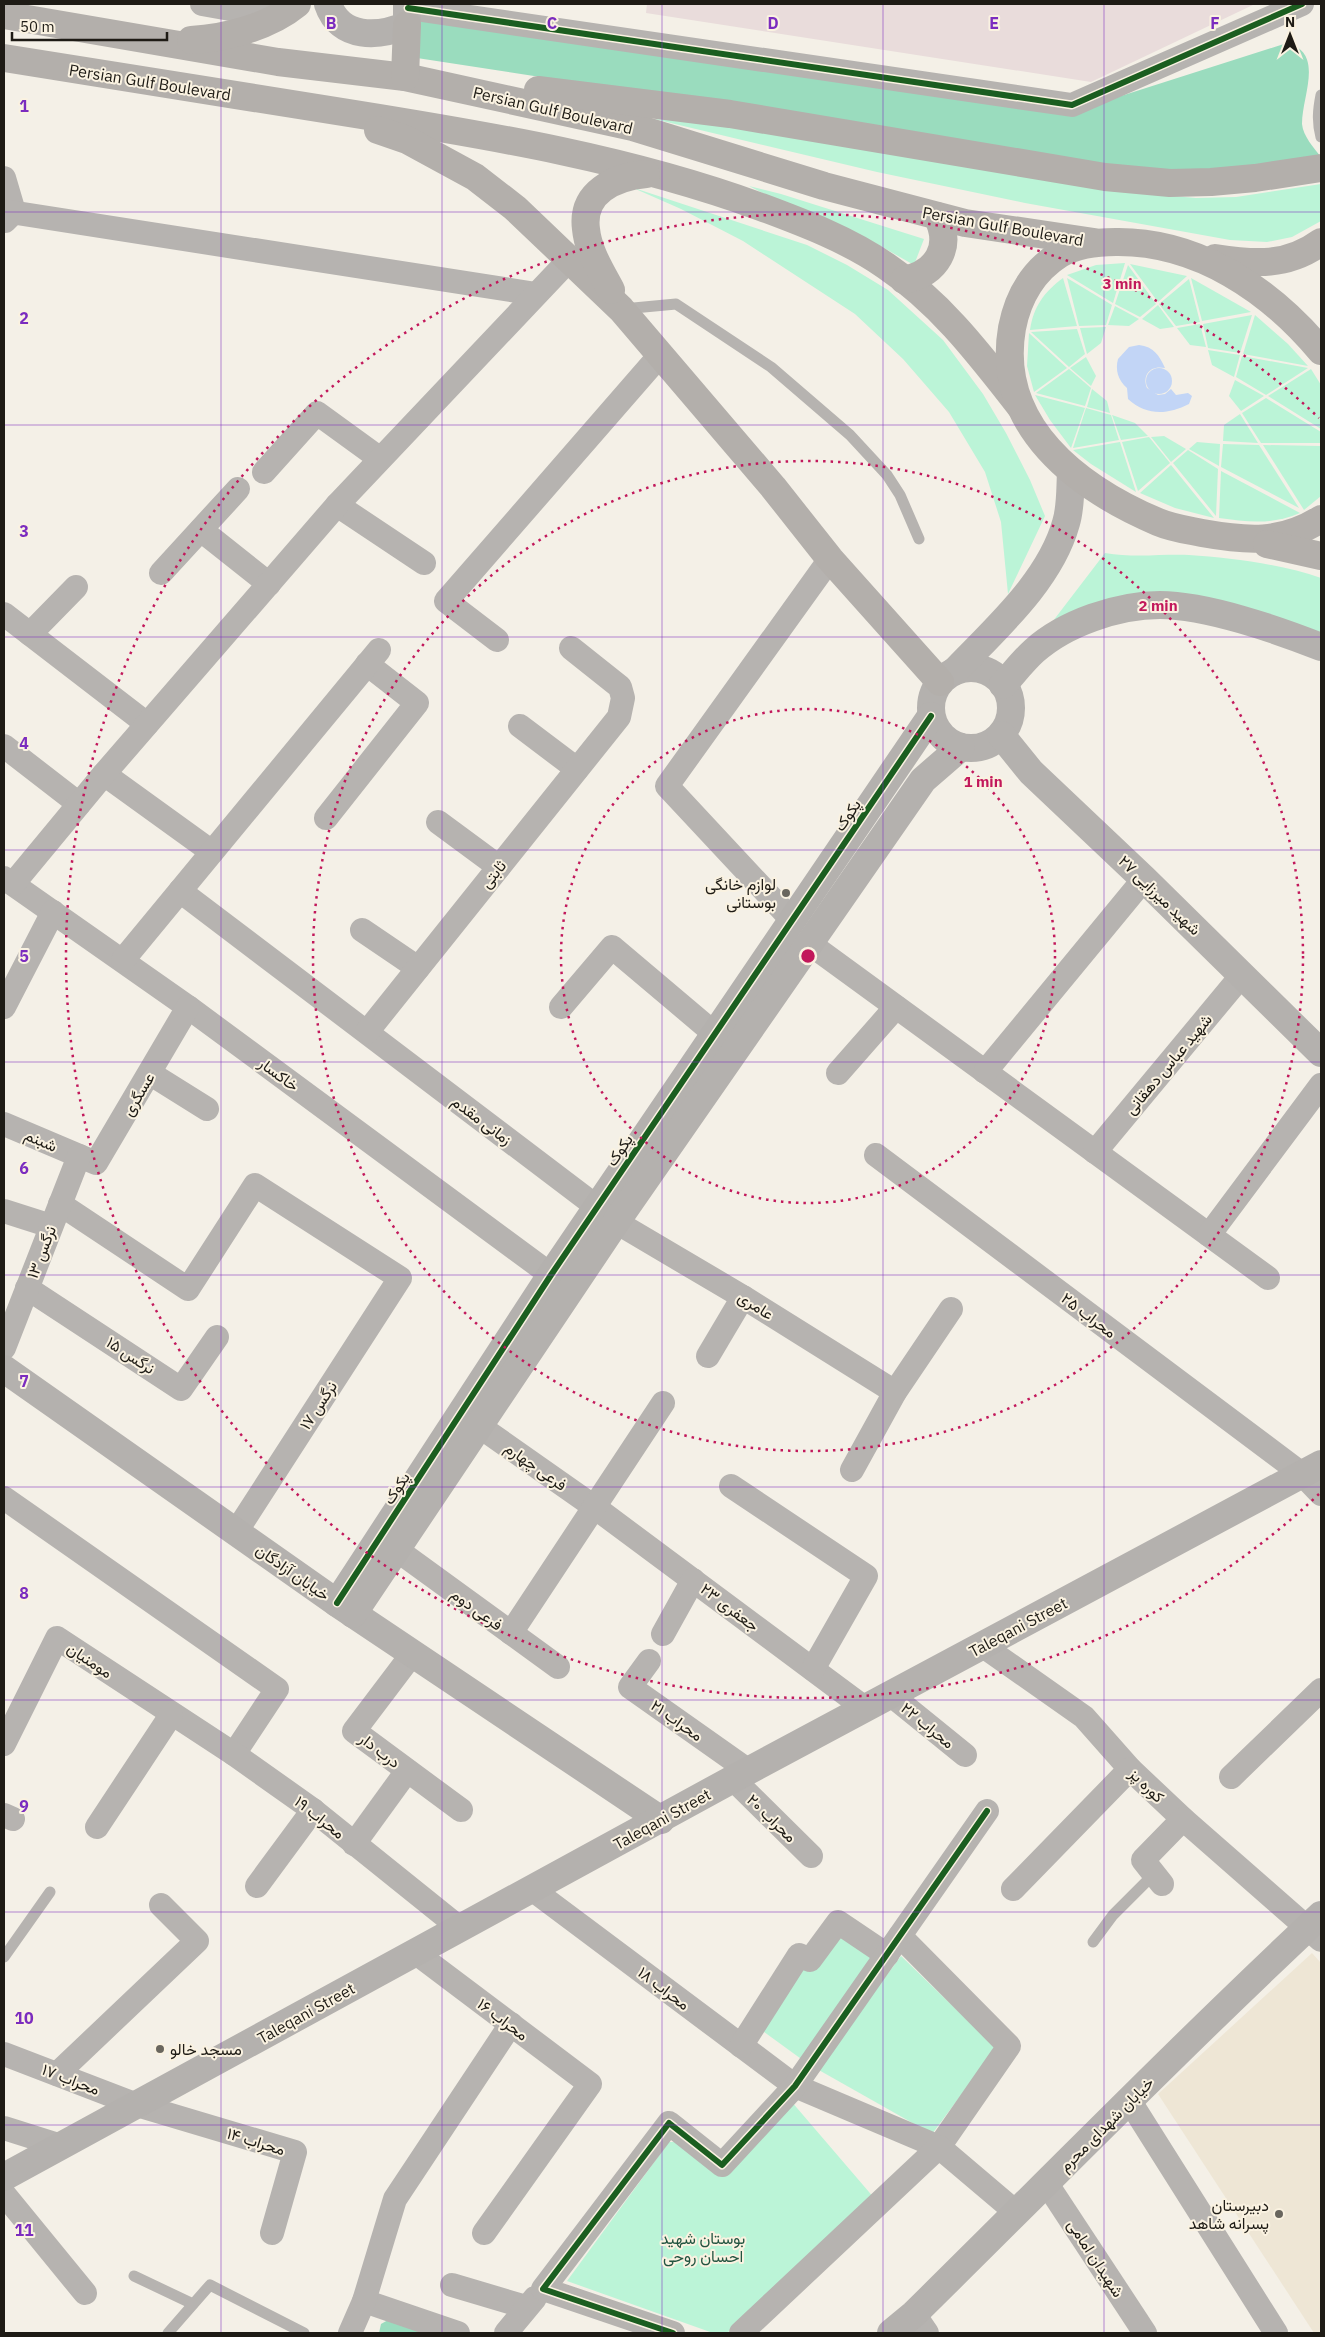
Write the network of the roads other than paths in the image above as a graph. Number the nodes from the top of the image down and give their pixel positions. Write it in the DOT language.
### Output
graph roads {
  1 [pos="202,4"];
  2 [pos="328,4"];
  3 [pos="1302,4"];
  4 [pos="286,10"];
  5 [pos="408,12"];
  6 [pos="4,15"];
  7 [pos="144,40"];
  8 [pos="4,58"];
  9 [pos="405,76"];
  10 [pos="1321,95"];
  11 [pos="270,101"];
  12 [pos="1321,137"];
  13 [pos="1321,168"];
  14 [pos="655,173"];
  15 [pos="4,178"];
  16 [pos="7,215"];
  17 [pos="937,216"];
  18 [pos="1094,242"];
  19 [pos="1321,242"];
  20 [pos="1190,254"];
  21 [pos="570,259"];
  22 [pos="904,280"];
  23 [pos="536,294"];
  24 [pos="621,309"];
  25 [pos="1321,351"];
  26 [pos="661,354"];
  27 [pos="1020,406"];
  28 [pos="379,458"];
  29 [pos="264,472"];
  30 [pos="1071,473"];
  31 [pos="238,489"];
  32 [pos="338,505"];
  33 [pos="1321,518"];
  34 [pos="201,530"];
  35 [pos="919,539"];
  36 [pos="1250,541"];
  37 [pos="1321,556"];
  38 [pos="830,559"];
  39 [pos="424,563"];
  40 [pos="161,573"];
  41 [pos="269,584"];
  42 [pos="76,587"];
  43 [pos="4,614"];
  44 [pos="30,634"];
  45 [pos="497,640"];
  46 [pos="1321,647"];
  47 [pos="571,648"];
  48 [pos="947,677"];
  49 [pos="1003,685"];
  50 [pos="931,716"];
  51 [pos="148,724"];
  52 [pos="520,726"];
  53 [pos="1001,735"];
  54 [pos="4,746"];
  55 [pos="961,747"];
  56 [pos="577,769"];
  57 [pos="104,774"];
  58 [pos="79,804"];
  59 [pos="326,818"];
  60 [pos="438,822"];
  61 [pos="212,852"];
  62 [pos="499,867"];
  63 [pos="1144,879"];
  64 [pos="8,881"];
  65 [pos="180,891"];
  66 [pos="53,912"];
  67 [pos="792,920"];
  68 [pos="362,930"];
  69 [pos="810,944"];
  70 [pos="123,960"];
  71 [pos="418,968"];
  72 [pos="1242,975"];
  73 [pos="4,1007"];
  74 [pos="561,1007"];
  75 [pos="896,1007"];
  76 [pos="188,1008"];
  77 [pos="367,1032"];
  78 [pos="715,1034"];
  79 [pos="1321,1054"];
  80 [pos="985,1072"];
  81 [pos="838,1073"];
  82 [pos="151,1074"];
  83 [pos="1321,1085"];
  84 [pos="208,1109"];
  85 [pos="4,1124"];
  86 [pos="652,1148"];
  87 [pos="1094,1152"];
  88 [pos="876,1155"];
  89 [pos="79,1156"];
  90 [pos="4,1211"];
  91 [pos="56,1215"];
  92 [pos="606,1215"];
  93 [pos="1209,1235"];
  94 [pos="551,1275"];
  95 [pos="1268,1278"];
  96 [pos="27,1288"];
  97 [pos="743,1297"];
  98 [pos="951,1309"];
  99 [pos="217,1337"];
  100 [pos="4,1348"];
  101 [pos="708,1356"];
  102 [pos="4,1369"];
  103 [pos="894,1392"];
  104 [pos="663,1403"];
  105 [pos="479,1426"];
  106 [pos="1312,1469"];
  107 [pos="852,1470"];
  108 [pos="731,1486"];
  109 [pos="1321,1494"];
  110 [pos="4,1498"];
  111 [pos="593,1506"];
  112 [pos="236,1532"];
  113 [pos="397,1550"];
  114 [pos="693,1580"];
  115 [pos="345,1609"];
  116 [pos="511,1633"];
  117 [pos="663,1634"];
  118 [pos="983,1646"];
  119 [pos="413,1653"];
  120 [pos="649,1661"];
  121 [pos="558,1667"];
  122 [pos="813,1669"];
  123 [pos="1321,1690"];
  124 [pos="891,1695"];
  125 [pos="866,1708"];
  126 [pos="172,1715"];
  127 [pos="4,1744"];
  128 [pos="234,1754"];
  129 [pos="964,1755"];
  130 [pos="1130,1769"];
  131 [pos="408,1771"];
  132 [pos="741,1775"];
  133 [pos="1231,1778"];
  134 [pos="313,1810"];
  135 [pos="461,1810"];
  136 [pos="986,1811"];
  137 [pos="1182,1819"];
  138 [pos="661,1820"];
  139 [pos="98,1826"];
  140 [pos="354,1844"];
  141 [pos="811,1856"];
  142 [pos="1158,1879"];
  143 [pos="257,1886"];
  144 [pos="1012,1889"];
  145 [pos="533,1890"];
  146 [pos="50,1892"];
  147 [pos="161,1905"];
  148 [pos="1317,1927"];
  149 [pos="461,1929"];
  150 [pos="900,1936"];
  151 [pos="1093,1942"];
  152 [pos="416,1953"];
  153 [pos="887,1955"];
  154 [pos="4,1957"];
  155 [pos="511,2024"];
  156 [pos="741,2046"];
  157 [pos="4,2054"];
  158 [pos="58,2074"];
  159 [pos="794,2086"];
  160 [pos="1128,2100"];
  161 [pos="137,2105"];
  162 [pos="4,2128"];
  163 [pos="62,2146"];
  164 [pos="938,2147"];
  165 [pos="4,2177"];
  166 [pos="1047,2184"];
  167 [pos="4,2194"];
  168 [pos="1017,2213"];
  169 [pos="272,2233"];
  170 [pos="484,2233"];
  171 [pos="134,2276"];
  172 [pos="452,2285"];
  173 [pos="543,2289"];
  174 [pos="85,2293"];
  175 [pos="364,2301"];
  176 [pos="193,2304"];
  177 [pos="526,2307"];
  178 [pos="920,2324"];
  179 [pos="168,2333"];
  180 [pos="304,2333"];
  181 [pos="350,2333"];
  182 [pos="458,2333"];
  183 [pos="506,2333"];
  184 [pos="673,2333"];
  185 [pos="741,2333"];
  186 [pos="891,2333"];
  187 [pos="1145,2333"];
  188 [pos="1276,2333"];
  1 -- 4 [label="street"];
  2 -- 5 [label="street"];
  3 -- 5 [label="street"];
  4 -- 7 [label="highway"];
  5 -- 9 [label="highway"];
  6 -- 7 [label="highway, Persian Gulf Boulevard"];
  7 -- 9 [label="highway, Persian Gulf Boulevard"];
  8 -- 11 [label="highway, Persian Gulf Boulevard"];
  9 -- 13 [label="highway"];
  9 -- 17 [label="highway, Persian Gulf Boulevard"];
  10 -- 12 [label="lane"];
  11 -- 14 [label="highway, Persian Gulf Boulevard"];
  11 -- 21 [label="highway"];
  14 -- 22 [label="highway, Persian Gulf Boulevard"];
  14 -- 24 [label="highway"];
  15 -- 16 [label="street"];
  16 -- 23 [label="street"];
  17 -- 18 [label="highway, Persian Gulf Boulevard"];
  17 -- 22 [label="highway"];
  18 -- 20 [label="highway"];
  18 -- 27 [label="highway"];
  19 -- 20 [label="highway"];
  20 -- 25 [label="highway"];
  21 -- 23 [label="street"];
  21 -- 24 [label="highway"];
  22 -- 27 [label="highway, Persian Gulf Boulevard"];
  23 -- 28 [label="street"];
  24 -- 26 [label="highway"];
  24 -- 35 [label="lane"];
  26 -- 38 [label="highway"];
  26 -- 45 [label="street"];
  27 -- 30 [label="highway"];
  28 -- 29 [label="street"];
  28 -- 32 [label="street"];
  30 -- 36 [label="highway"];
  30 -- 48 [label="street"];
  31 -- 34 [label="street"];
  32 -- 39 [label="street"];
  32 -- 41 [label="street"];
  33 -- 36 [label="highway"];
  34 -- 40 [label="street"];
  34 -- 41 [label="street"];
  36 -- 37 [label="highway"];
  38 -- 48 [label="highway"];
  38 -- 67 [label="street"];
  41 -- 51 [label="street"];
  42 -- 44 [label="street"];
  43 -- 44 [label="street"];
  44 -- 51 [label="street"];
  46 -- 49 [label="street"];
  47 -- 56 [label="street, ثابتی"];
  48 -- 49 [label="street"];
  48 -- 50 [label="street"];
  49 -- 53 [label="street"];
  50 -- 55 [label="street"];
  50 -- 67 [label="street, پکوک"];
  51 -- 57 [label="street"];
  52 -- 56 [label="street"];
  53 -- 55 [label="street"];
  53 -- 63 [label="street, شهید میرزایی ۲۷"];
  54 -- 58 [label="street"];
  55 -- 69 [label="street, پکوک"];
  56 -- 62 [label="street, ثابتی"];
  57 -- 58 [label="street"];
  57 -- 61 [label="street"];
  58 -- 64 [label="street"];
  59 -- 61 [label="street"];
  60 -- 62 [label="street"];
  61 -- 65 [label="street"];
  62 -- 71 [label="street, ثابتی"];
  63 -- 72 [label="street, شهید میرزایی ۲۷"];
  63 -- 80 [label="street"];
  64 -- 66 [label="street, خاکسار"];
  65 -- 70 [label="street"];
  65 -- 77 [label="street, زمانی مقدم"];
  66 -- 70 [label="street, خاکسار"];
  66 -- 73 [label="street"];
  67 -- 78 [label="street, پکوک"];
  68 -- 71 [label="street"];
  69 -- 75 [label="street"];
  69 -- 86 [label="street, پکوک"];
  70 -- 76 [label="street, خاکسار"];
  71 -- 77 [label="street, ثابتی"];
  72 -- 79 [label="street, شهید میرزایی ۲۷"];
  72 -- 87 [label="street, شهید عباس دهقانی"];
  74 -- 78 [label="street"];
  75 -- 80 [label="street"];
  75 -- 81 [label="street"];
  76 -- 82 [label="street, عسگری"];
  76 -- 94 [label="street, خاکسار"];
  77 -- 92 [label="street, زمانی مقدم"];
  78 -- 86 [label="street, پکوک"];
  80 -- 87 [label="street"];
  82 -- 84 [label="street"];
  82 -- 89 [label="street, عسگری"];
  83 -- 93 [label="street"];
  85 -- 89 [label="street, شبنم"];
  86 -- 92 [label="street, پکوک"];
  87 -- 93 [label="street"];
  88 -- 106 [label="street, محراب ۲۵"];
  89 -- 91 [label="street, نرگس ۱۳"];
  90 -- 91 [label="street"];
  91 -- 96 [label="street, نرگس ۱۳"];
  91 -- 112 [label="street, نرگس ۱۷"];
  92 -- 94 [label="street, پکوک"];
  92 -- 97 [label="street, عامری"];
  92 -- 105 [label="street, پکوک"];
  93 -- 95 [label="street"];
  94 -- 115 [label="street, پکوک"];
  96 -- 99 [label="street, نرگس ۱۵"];
  96 -- 100 [label="street, نرگس ۱۳"];
  97 -- 101 [label="street"];
  97 -- 103 [label="street, عامری"];
  98 -- 103 [label="street"];
  102 -- 112 [label="street, خیابان آزادگان"];
  103 -- 107 [label="street"];
  104 -- 111 [label="street"];
  105 -- 111 [label="street, فرعی چهارم"];
  105 -- 113 [label="street, پکوک"];
  106 -- 109 [label="street, محراب ۲۵"];
  106 -- 118 [label="street, Taleqani Street"];
  108 -- 122 [label="street"];
  110 -- 128 [label="street"];
  111 -- 114 [label="street, جعفری ۲۳"];
  111 -- 116 [label="street"];
  112 -- 115 [label="street, خیابان آزادگان"];
  113 -- 115 [label="street, پکوک"];
  113 -- 116 [label="street, فرعی دوم"];
  114 -- 117 [label="street"];
  114 -- 122 [label="street, جعفری ۲۳"];
  115 -- 119 [label="street, خیابان آزادگان"];
  116 -- 121 [label="street, فرعی دوم"];
  118 -- 124 [label="street, Taleqani Street"];
  118 -- 130 [label="street, کوره پز"];
  119 -- 131 [label="street, درب دار"];
  119 -- 138 [label="street, خیابان آزادگان"];
  120 -- 132 [label="street, محراب ۲۱"];
  122 -- 125 [label="street, جعفری ۲۳"];
  123 -- 133 [label="street"];
  124 -- 125 [label="street, Taleqani Street"];
  124 -- 129 [label="street, محراب ۲۲"];
  125 -- 132 [label="street, Taleqani Street"];
  126 -- 127 [label="street, مومنیان"];
  126 -- 128 [label="street, محراب ۱۹"];
  126 -- 139 [label="street"];
  128 -- 134 [label="street, محراب ۱۹"];
  130 -- 137 [label="street, کوره پز"];
  130 -- 144 [label="street"];
  131 -- 135 [label="street, درب دار"];
  131 -- 140 [label="street"];
  132 -- 138 [label="street, Taleqani Street"];
  132 -- 141 [label="street, محراب ۲۰"];
  134 -- 140 [label="street, محراب ۱۹"];
  134 -- 143 [label="street"];
  136 -- 150 [label="street"];
  137 -- 142 [label="street"];
  137 -- 148 [label="street, کوره پز"];
  138 -- 145 [label="street, Taleqani Street"];
  140 -- 149 [label="street, محراب ۱۹"];
  142 -- 151 [label="lane"];
  145 -- 149 [label="street, Taleqani Street"];
  145 -- 156 [label="street, محراب ۱۸"];
  146 -- 154 [label="lane"];
  147 -- 158 [label="street"];
  148 -- 160 [label="street, خیابان شهدای محرم"];
  149 -- 152 [label="street, Taleqani Street"];
  150 -- 153 [label="street"];
  150 -- 164 [label="street"];
  152 -- 155 [label="street, محراب ۱۶"];
  152 -- 161 [label="street, Taleqani Street"];
  153 -- 156 [label="street"];
  153 -- 159 [label="street"];
  155 -- 170 [label="street, محراب ۱۶"];
  155 -- 175 [label="street"];
  156 -- 159 [label="street, محراب ۱۸"];
  157 -- 158 [label="street, محراب ۱۷"];
  158 -- 161 [label="street, محراب ۱۷"];
  159 -- 164 [label="street, محراب ۱۸"];
  159 -- 173 [label="street"];
  160 -- 166 [label="street, خیابان شهدای محرم"];
  160 -- 188 [label="street"];
  161 -- 163 [label="street, Taleqani Street"];
  161 -- 169 [label="street, محراب ۱۴"];
  162 -- 163 [label="street"];
  163 -- 165 [label="street, Taleqani Street"];
  164 -- 168 [label="street, محراب ۱۸"];
  164 -- 185 [label="street"];
  166 -- 168 [label="street, خیابان شهدای محرم"];
  166 -- 187 [label="street, شهیدان امامی"];
  167 -- 174 [label="street"];
  168 -- 178 [label="street, خیابان شهدای محرم"];
  171 -- 176 [label="lane"];
  172 -- 177 [label="street"];
  173 -- 177 [label="street"];
  173 -- 184 [label="street"];
  175 -- 181 [label="street"];
  175 -- 182 [label="street"];
  176 -- 179 [label="lane"];
  176 -- 180 [label="lane"];
  177 -- 183 [label="street"];
  178 -- 186 [label="street, خیابان شهدای محرم"];
}
